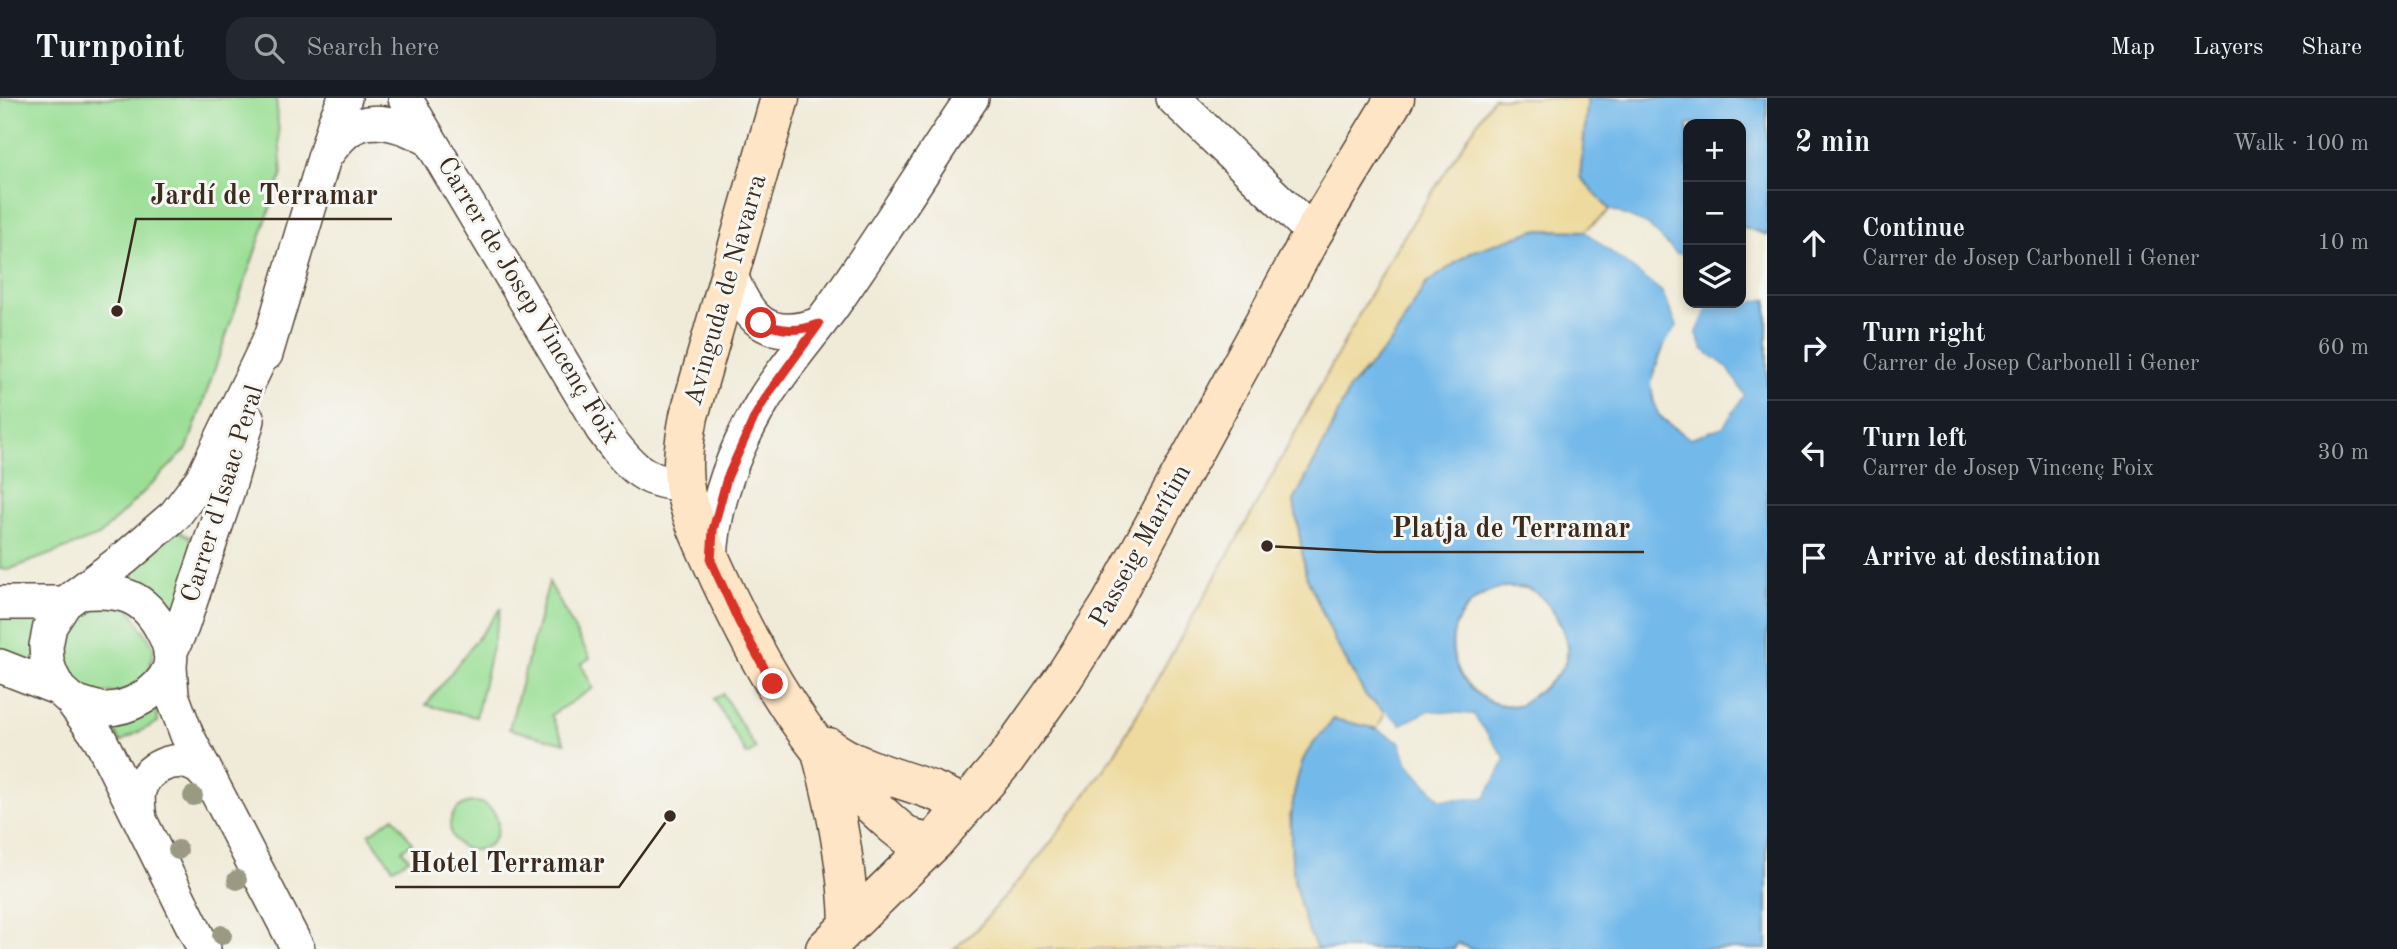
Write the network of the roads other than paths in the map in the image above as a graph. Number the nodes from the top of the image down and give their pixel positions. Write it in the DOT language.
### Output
graph roads {
  1 [pos="345,98"];
  2 [pos="405,98"];
  3 [pos="780,98"];
  4 [pos="972,98"];
  5 [pos="1173,98"];
  6 [pos="1395,98"];
  7 [pos="430,140"];
  8 [pos="326,155"];
  9 [pos="1313,233"];
  10 [pos="730,273"];
  11 [pos="819,324"];
  12 [pos="272,334"];
  13 [pos="684,483"];
  14 [pos="711,561"];
  15 [pos="72,598"];
  16 [pos="0,603"];
  17 [pos="170,660"];
  18 [pos="0,666"];
  19 [pos="65,694"];
  20 [pos="813,741"];
  21 [pos="210,779"];
  22 [pos="965,806"];
  23 [pos="140,820"];
  24 [pos="934,842"];
  25 [pos="837,937"];
  26 [pos="204,949"];
  27 [pos="298,949"];
  1 -- 8 [label="street, Carrer d'Isaac Peral"];
  2 -- 7 [label="street, Carrer de Josep Vincenç Foix"];
  3 -- 10 [label="street, Avinguda de Navarra"];
  4 -- 11 [label="street"];
  5 -- 9 [label="street"];
  6 -- 9 [label="street, Passeig Marítim"];
  7 -- 8 [label="street, Carrer d'Isaac Peral"];
  7 -- 13 [label="street, Carrer de Josep Vincenç Foix"];
  8 -- 12 [label="street, Carrer d'Isaac Peral"];
  9 -- 22 [label="street, Passeig Marítim"];
  10 -- 11 [label="street"];
  10 -- 13 [label="street, Avinguda de Navarra"];
  11 -- 14 [label="street"];
  12 -- 15 [label="street, Carrer d'Isaac Peral"];
  12 -- 17 [label="street, Carrer d'Isaac Peral"];
  13 -- 14 [label="street"];
  14 -- 20 [label="street"];
  15 -- 16 [label="street"];
  15 -- 17 [label="street"];
  15 -- 19 [label="street"];
  17 -- 19 [label="street"];
  17 -- 21 [label="street"];
  18 -- 19 [label="street"];
  19 -- 23 [label="street"];
  20 -- 22 [label="street"];
  20 -- 24 [label="street"];
  20 -- 25 [label="street"];
  21 -- 23 [label="street"];
  21 -- 27 [label="street"];
  22 -- 24 [label="street, Passeig Marítim"];
  23 -- 26 [label="street"];
  24 -- 25 [label="street, Passeig Marítim"];
}
